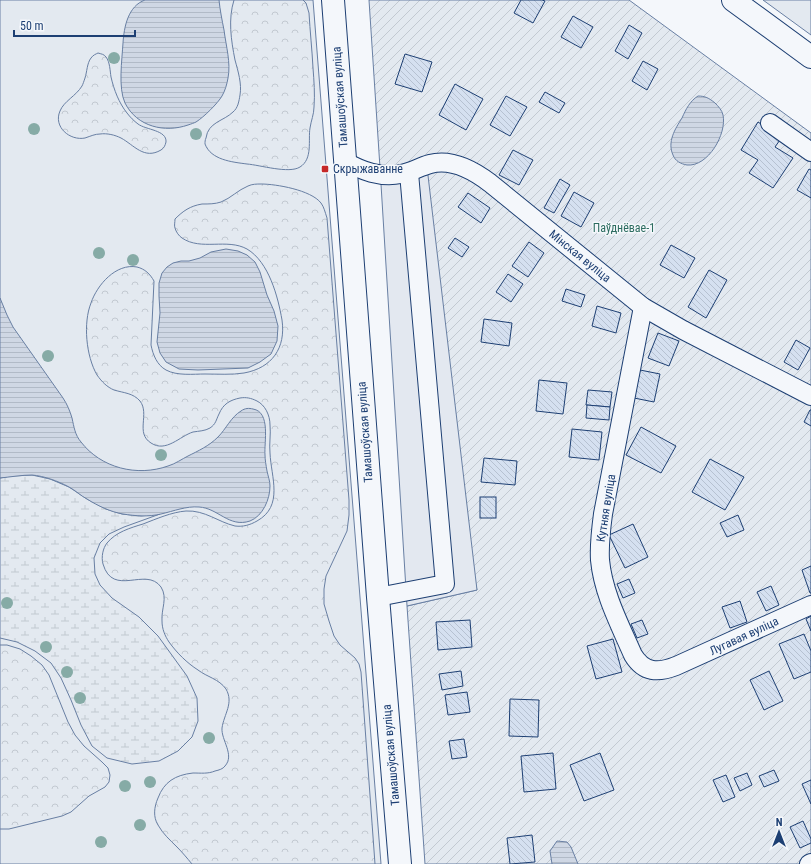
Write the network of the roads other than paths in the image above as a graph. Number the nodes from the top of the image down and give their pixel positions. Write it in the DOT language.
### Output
graph roads {
  1 [pos="333,0"];
  2 [pos="733,0"];
  3 [pos="811,57"];
  4 [pos="770,123"];
  5 [pos="811,152"];
  6 [pos="344,161"];
  7 [pos="409,173"];
  8 [pos="643,307"];
  9 [pos="811,396"];
  10 [pos="378,597"];
  11 [pos="811,605"];
  12 [pos="676,666"];
  13 [pos="400,864"];
  1 -- 6 [label="main road, Тамашоўская вуліца"];
  2 -- 3 [label="main road"];
  4 -- 5 [label="lane"];
  6 -- 7 [label="lane, Мінская вуліца"];
  6 -- 10 [label="main road, Тамашоўская вуліца"];
  7 -- 8 [label="lane, Мінская вуліца"];
  7 -- 10 [label="lane"];
  8 -- 9 [label="lane, Мінская вуліца"];
  8 -- 12 [label="lane, Кутняя вуліца"];
  10 -- 13 [label="main road, Тамашоўская вуліца"];
  11 -- 12 [label="lane, Лугавая вуліца"];
}
